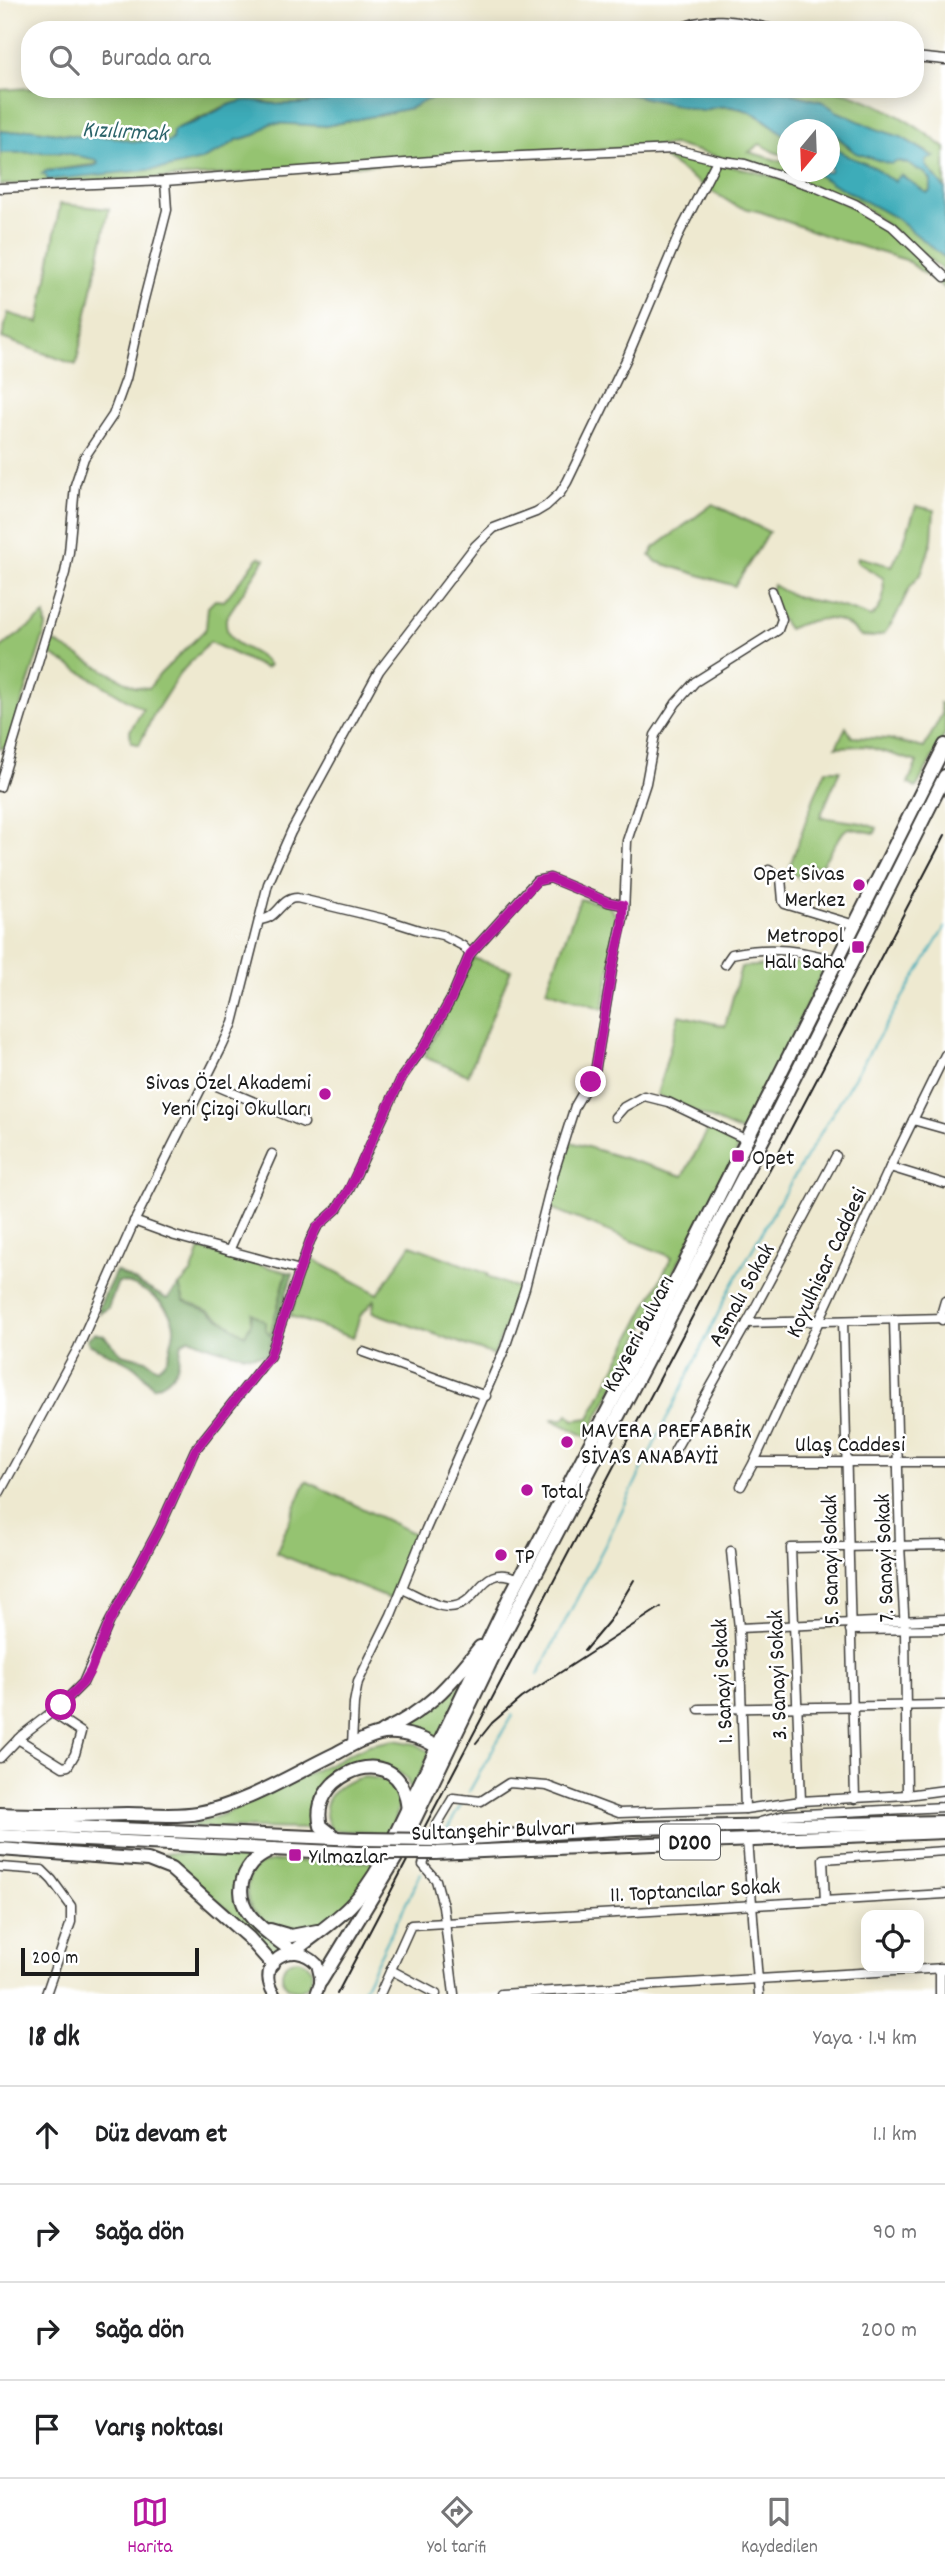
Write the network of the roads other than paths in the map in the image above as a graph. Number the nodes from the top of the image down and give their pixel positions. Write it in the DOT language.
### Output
graph roads {
  1 [pos="695,21"];
  2 [pos="720,21"];
  3 [pos="924,58"];
  4 [pos="945,60"];
  5 [pos="717,160"];
  6 [pos="165,181"];
  7 [pos="0,188"];
  8 [pos="945,277"];
  9 [pos="772,591"];
  10 [pos="945,745"];
  11 [pos="945,776"];
  12 [pos="0,787"];
  13 [pos="769,870"];
  14 [pos="623,905"];
  15 [pos="259,920"];
  16 [pos="855,925"];
  17 [pos="470,954"];
  18 [pos="837,961"];
  19 [pos="726,964"];
  20 [pos="945,1056"];
  21 [pos="205,1081"];
  22 [pos="615,1117"];
  23 [pos="913,1120"];
  24 [pos="304,1123"];
  25 [pos="945,1129"];
  26 [pos="747,1140"];
  27 [pos="272,1154"];
  28 [pos="836,1156"];
  29 [pos="890,1167"];
  30 [pos="945,1184"];
  31 [pos="134,1221"];
  32 [pos="229,1251"];
  33 [pos="300,1270"];
  34 [pos="945,1301"];
  35 [pos="894,1320"];
  36 [pos="943,1320"];
  37 [pos="818,1321"];
  38 [pos="843,1321"];
  39 [pos="747,1322"];
  40 [pos="363,1352"];
  41 [pos="486,1396"];
  42 [pos="675,1450"];
  43 [pos="754,1462"];
  44 [pos="899,1462"];
  45 [pos="945,1462"];
  46 [pos="846,1463"];
  47 [pos="741,1486"];
  48 [pos="0,1492"];
  49 [pos="945,1545"];
  50 [pos="900,1546"];
  51 [pos="848,1548"];
  52 [pos="731,1551"];
  53 [pos="519,1579"];
  54 [pos="403,1589"];
  55 [pos="945,1619"];
  56 [pos="904,1625"];
  57 [pos="793,1626"];
  58 [pos="850,1626"];
  59 [pos="739,1628"];
  60 [pos="945,1629"];
  61 [pos="494,1630"];
  62 [pos="945,1705"];
  63 [pos="907,1706"];
  64 [pos="796,1707"];
  65 [pos="853,1707"];
  66 [pos="741,1708"];
  67 [pos="699,1709"];
  68 [pos="51,1712"];
  69 [pos="374,1736"];
  70 [pos="18,1739"];
  71 [pos="352,1745"];
  72 [pos="442,1752"];
  73 [pos="0,1758"];
  74 [pos="945,1790"];
  75 [pos="907,1795"];
  76 [pos="855,1799"];
  77 [pos="801,1801"];
  78 [pos="945,1807"];
  79 [pos="746,1809"];
  80 [pos="408,1810"];
  81 [pos="0,1814"];
  82 [pos="47,1816"];
  83 [pos="945,1822"];
  84 [pos="0,1824"];
  85 [pos="742,1827"];
  86 [pos="945,1832"];
  87 [pos="200,1833"];
  88 [pos="0,1836"];
  89 [pos="52,1838"];
  90 [pos="338,1839"];
  91 [pos="747,1839"];
  92 [pos="436,1846"];
  93 [pos="0,1849"];
  94 [pos="274,1849"];
  95 [pos="945,1851"];
  96 [pos="0,1867"];
  97 [pos="945,1894"];
  98 [pos="825,1901"];
  99 [pos="751,1905"];
  100 [pos="446,1922"];
  101 [pos="322,1929"];
  102 [pos="266,1930"];
  103 [pos="293,1952"];
  104 [pos="272,1964"];
  105 [pos="943,1968"];
  106 [pos="391,1970"];
  107 [pos="759,1979"];
  108 [pos="321,1981"];
  109 [pos="272,1993"];
  110 [pos="46,1994"];
  111 [pos="316,1994"];
  112 [pos="380,1994"];
  113 [pos="436,1994"];
  114 [pos="454,1994"];
  115 [pos="501,1994"];
  116 [pos="760,1994"];
  117 [pos="940,1994"];
  1 -- 2 [label="street"];
  3 -- 4 [label="street"];
  5 -- 6 [label="street"];
  5 -- 8 [label="street"];
  5 -- 15 [label="street"];
  6 -- 7 [label="street"];
  6 -- 12 [label="street"];
  9 -- 14 [label="street"];
  10 -- 16 [label="highway, Kayseri Bulvarı"];
  11 -- 72 [label="highway, Kayseri Bulvarı"];
  13 -- 16 [label="street"];
  14 -- 17 [label="street"];
  14 -- 41 [label="street"];
  15 -- 17 [label="street"];
  15 -- 21 [label="street"];
  16 -- 18 [label="highway, Kayseri Bulvarı"];
  17 -- 33 [label="street"];
  18 -- 19 [label="street"];
  18 -- 26 [label="highway, Kayseri Bulvarı"];
  20 -- 23 [label="street, Koyulhisar Caddesi"];
  21 -- 24 [label="street"];
  21 -- 31 [label="street"];
  22 -- 26 [label="street"];
  23 -- 25 [label="street"];
  23 -- 29 [label="street, Koyulhisar Caddesi"];
  26 -- 53 [label="highway, Kayseri Bulvarı"];
  27 -- 32 [label="street"];
  28 -- 39 [label="street, Asmalı Sokak"];
  29 -- 30 [label="street"];
  29 -- 37 [label="street, Koyulhisar Caddesi"];
  31 -- 32 [label="street"];
  31 -- 48 [label="street"];
  32 -- 33 [label="street"];
  33 -- 68 [label="street"];
  34 -- 36 [label="street"];
  35 -- 36 [label="street"];
  35 -- 38 [label="street"];
  35 -- 44 [label="street, 7. Sanayi Sokak"];
  37 -- 38 [label="street"];
  37 -- 39 [label="street"];
  37 -- 43 [label="street, Koyulhisar Caddesi"];
  38 -- 46 [label="street, 5. Sanayi Sokak"];
  39 -- 42 [label="street, Asmalı Sokak"];
  40 -- 41 [label="street"];
  41 -- 54 [label="street"];
  43 -- 46 [label="street, Ulaş Caddesi"];
  43 -- 47 [label="street, Koyulhisar Caddesi"];
  44 -- 45 [label="street, Ulaş Caddesi"];
  44 -- 46 [label="street, Ulaş Caddesi"];
  44 -- 50 [label="street, 7. Sanayi Sokak"];
  46 -- 51 [label="street, 5. Sanayi Sokak"];
  49 -- 50 [label="street"];
  50 -- 51 [label="street"];
  50 -- 56 [label="street, 7. Sanayi Sokak"];
  51 -- 57 [label="street, 3. Sanayi Sokak"];
  51 -- 58 [label="street, 5. Sanayi Sokak"];
  52 -- 59 [label="street, 1. Sanayi Sokak"];
  53 -- 54 [label="street"];
  53 -- 61 [label="highway, Kayseri Bulvarı"];
  54 -- 71 [label="street"];
  55 -- 56 [label="street"];
  56 -- 58 [label="street"];
  56 -- 60 [label="street"];
  56 -- 63 [label="street, 7. Sanayi Sokak"];
  57 -- 58 [label="street"];
  57 -- 59 [label="street"];
  57 -- 64 [label="street, 3. Sanayi Sokak"];
  58 -- 65 [label="street, 5. Sanayi Sokak"];
  59 -- 66 [label="street, 1. Sanayi Sokak"];
  61 -- 69 [label="highway"];
  61 -- 72 [label="highway, Kayseri Bulvarı"];
  62 -- 63 [label="street"];
  63 -- 65 [label="street"];
  63 -- 75 [label="street, 7. Sanayi Sokak"];
  64 -- 65 [label="street"];
  64 -- 66 [label="street"];
  64 -- 77 [label="street, 3. Sanayi Sokak"];
  65 -- 76 [label="street, 5. Sanayi Sokak"];
  66 -- 67 [label="street"];
  66 -- 79 [label="street, 1. Sanayi Sokak"];
  68 -- 70 [label="street"];
  68 -- 70 [label="street"];
  69 -- 71 [label="highway"];
  69 -- 72 [label="highway"];
  70 -- 73 [label="street"];
  71 -- 82 [label="highway"];
  72 -- 80 [label="highway, Kayseri Bulvarı"];
  72 -- 108 [label="highway, Kayseri Bulvarı"];
  74 -- 75 [label="street"];
  75 -- 76 [label="street"];
  76 -- 77 [label="street"];
  77 -- 79 [label="street"];
  78 -- 85 [label="street"];
  79 -- 100 [label="street"];
  80 -- 90 [label="highway"];
  80 -- 101 [label="highway, Kayseri Bulvarı"];
  81 -- 82 [label="highway"];
  82 -- 87 [label="highway"];
  83 -- 85 [label="highway, Sultanşehir Bulvarı / D200"];
  84 -- 87 [label="highway, Sultanşehir Bulvarı / D200"];
  85 -- 92 [label="highway, Sultanşehir Bulvarı / D200"];
  86 -- 91 [label="highway, Sultanşehir Bulvarı / D200"];
  87 -- 90 [label="highway, Sultanşehir Bulvarı / D200"];
  88 -- 89 [label="highway, Sultanşehir Bulvarı / D200"];
  89 -- 93 [label="highway"];
  89 -- 94 [label="highway, Sultanşehir Bulvarı / D200"];
  90 -- 92 [label="highway, Sultanşehir Bulvarı / D200, bridge"];
  91 -- 92 [label="highway, Sultanşehir Bulvarı / D200"];
  91 -- 99 [label="street"];
  92 -- 94 [label="highway, Sultanşehir Bulvarı / D200, bridge"];
  93 -- 104 [label="highway"];
  94 -- 102 [label="highway"];
  95 -- 98 [label="street"];
  96 -- 110 [label="street"];
  97 -- 98 [label="street, 11. Toptancılar Sokak"];
  98 -- 99 [label="street, 11. Toptancılar Sokak"];
  99 -- 100 [label="street, 11. Toptancılar Sokak"];
  99 -- 107 [label="street"];
  100 -- 106 [label="street, 11. Toptancılar Sokak"];
  100 -- 114 [label="street"];
  101 -- 102 [label="highway"];
  101 -- 103 [label="highway, Kayseri Bulvarı"];
  102 -- 103 [label="highway"];
  103 -- 104 [label="main road"];
  103 -- 108 [label="main road"];
  104 -- 109 [label="main road"];
  105 -- 107 [label="street"];
  105 -- 117 [label="street"];
  106 -- 112 [label="street"];
  106 -- 113 [label="street"];
  107 -- 115 [label="street"];
  107 -- 116 [label="street"];
  108 -- 111 [label="main road"];
}
